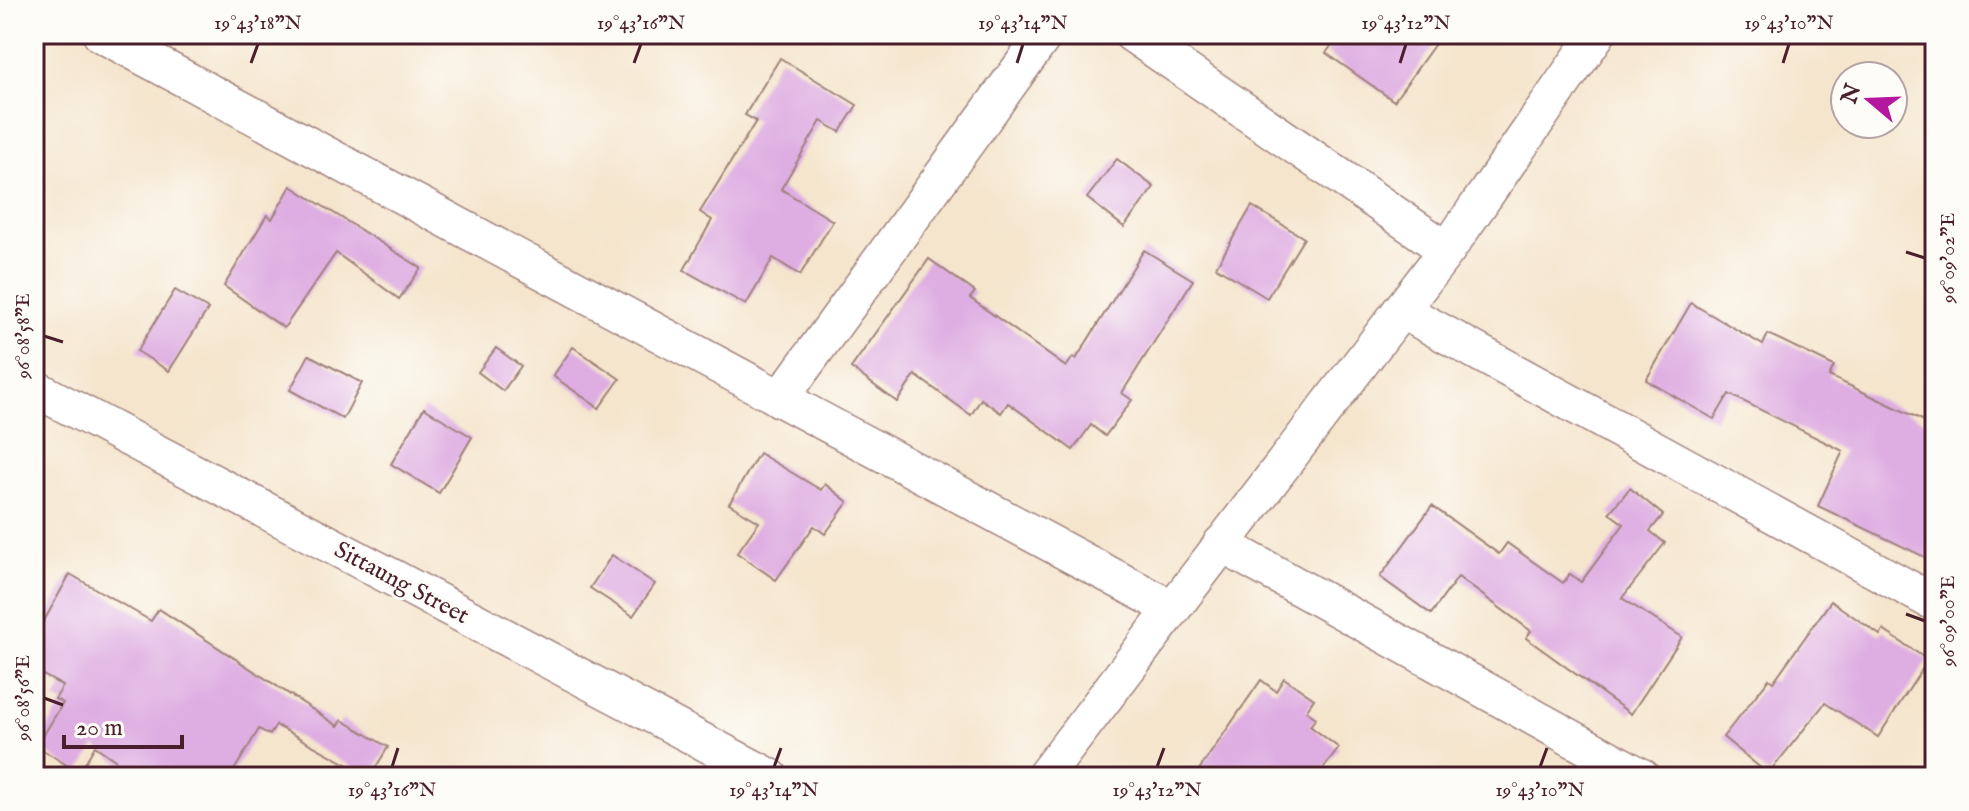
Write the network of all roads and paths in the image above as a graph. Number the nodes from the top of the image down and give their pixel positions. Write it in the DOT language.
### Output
graph roads {
  1 [pos="101,34"];
  2 [pos="1045,34"];
  3 [pos="1597,34"];
  4 [pos="1146,37"];
  5 [pos="1447,250"];
  6 [pos="1401,310"];
  7 [pos="34,388"];
  8 [pos="780,399"];
  9 [pos="1221,544"];
  10 [pos="1935,603"];
  11 [pos="1171,608"];
  12 [pos="770,777"];
  13 [pos="1044,777"];
  14 [pos="1642,777"];
  1 -- 8 [label="street"];
  2 -- 8 [label="street"];
  3 -- 5 [label="street"];
  4 -- 5 [label="street"];
  5 -- 6 [label="street"];
  6 -- 9 [label="street"];
  6 -- 10 [label="street"];
  7 -- 12 [label="street, Sittaung Street"];
  8 -- 11 [label="street"];
  9 -- 11 [label="street"];
  9 -- 14 [label="street"];
  11 -- 13 [label="street"];
}
